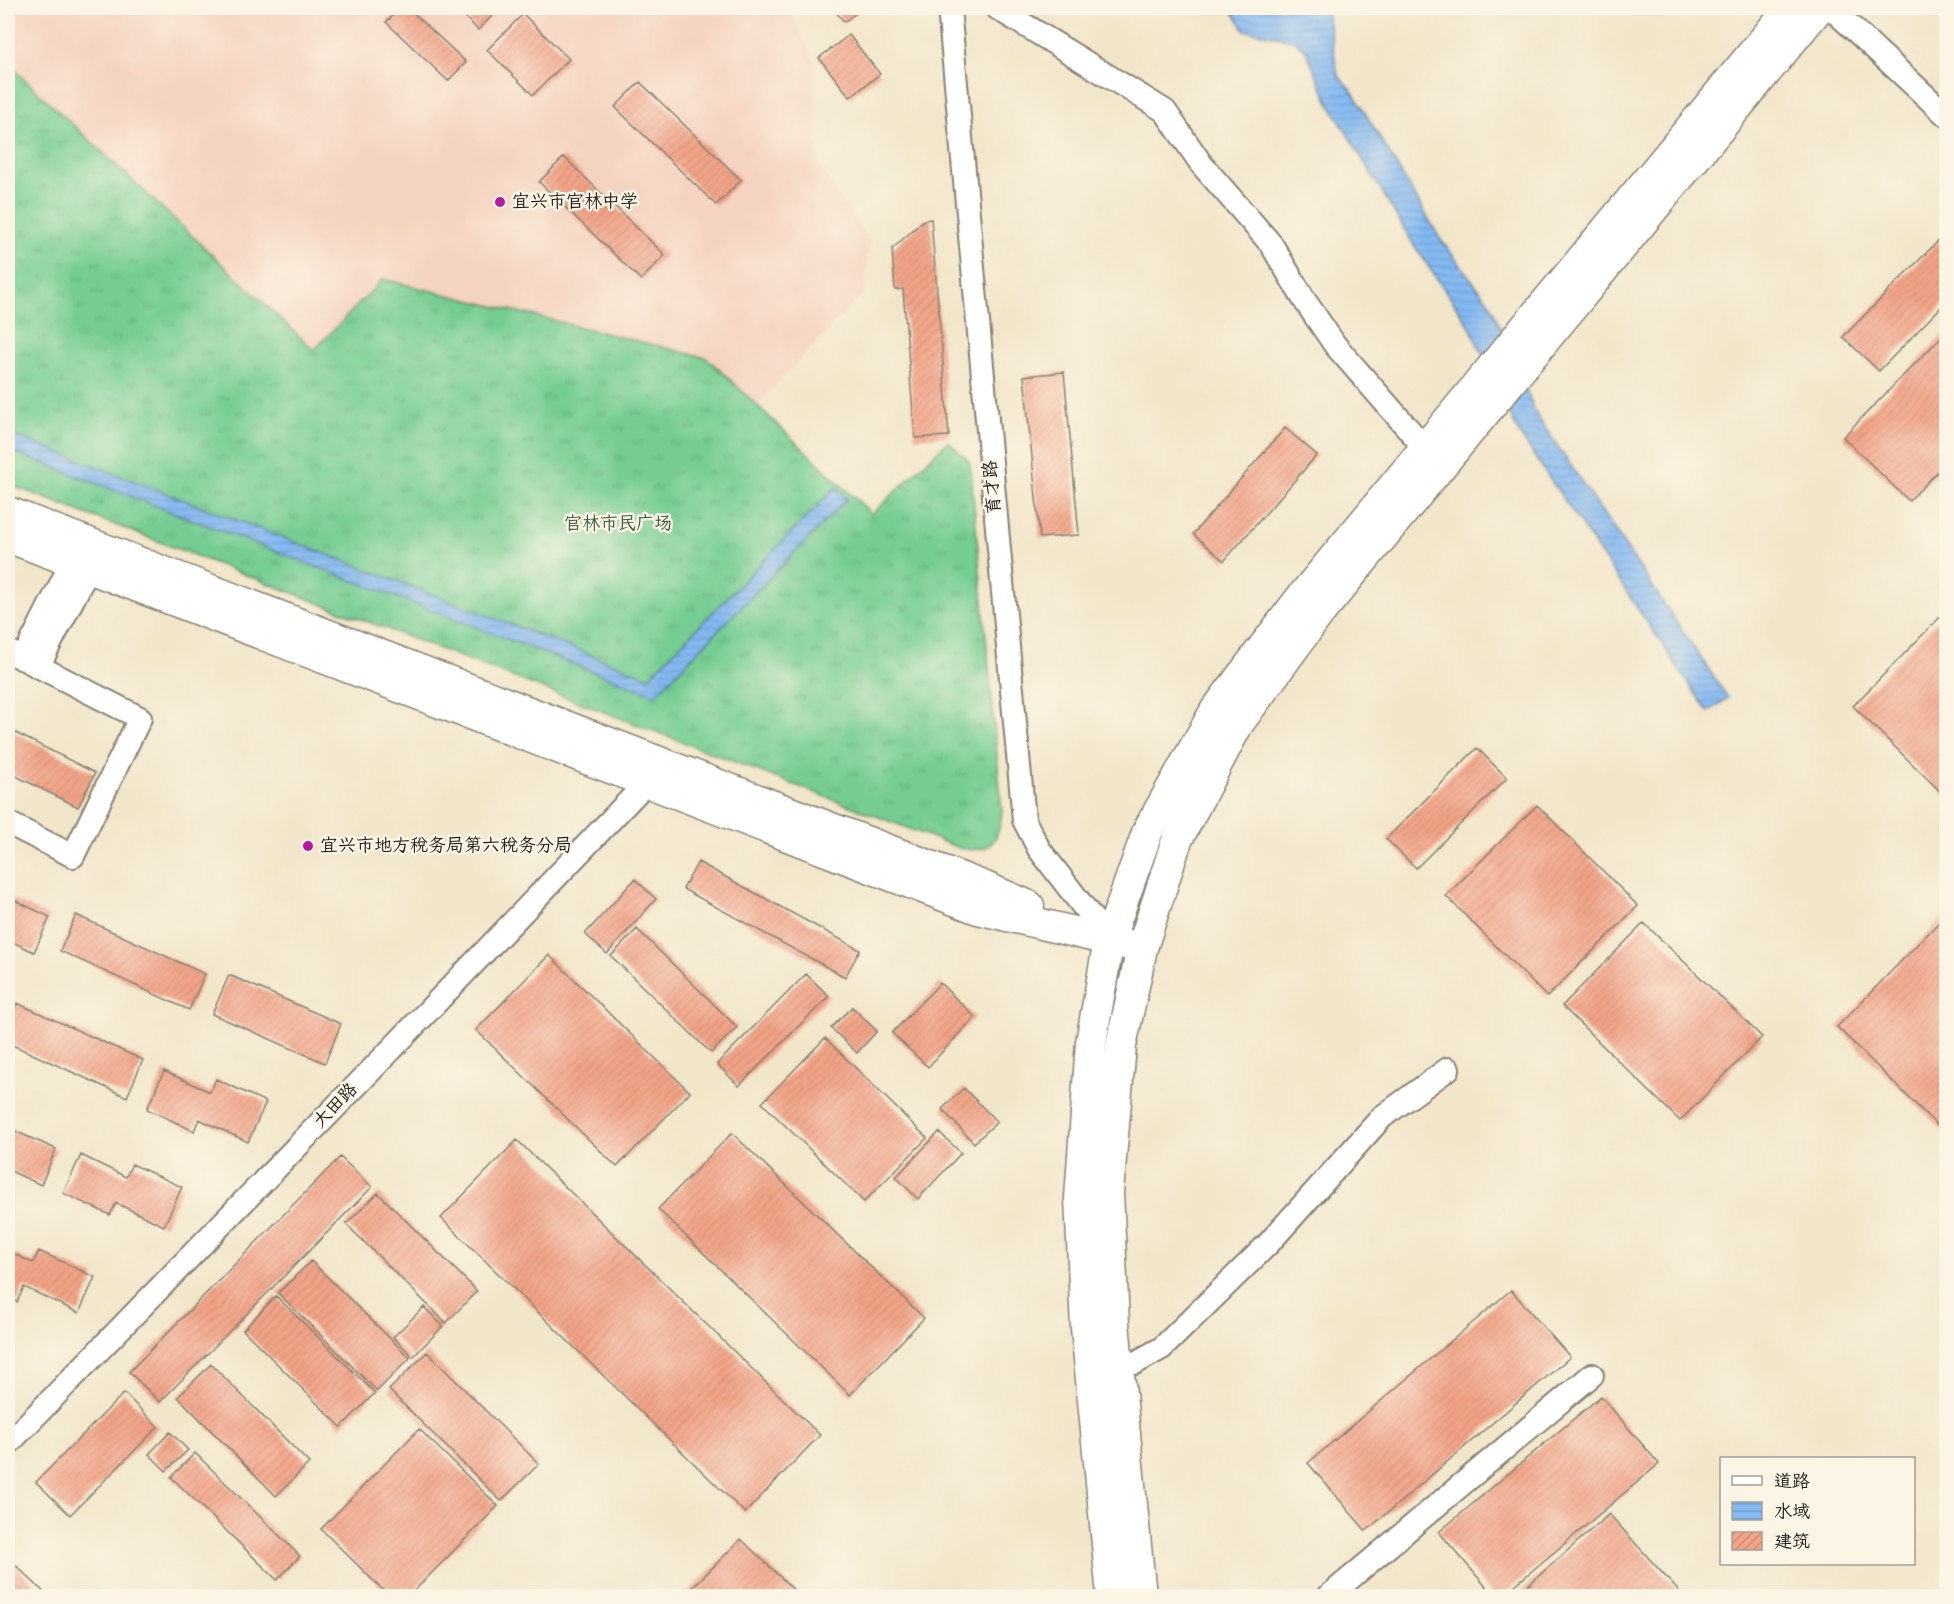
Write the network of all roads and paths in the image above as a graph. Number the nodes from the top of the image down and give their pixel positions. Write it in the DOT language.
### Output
graph roads {
  1 [pos="949,8"];
  2 [pos="997,8"];
  3 [pos="1790,8"];
  4 [pos="1819,8"];
  5 [pos="1831,8"];
  6 [pos="1947,115"];
  7 [pos="1425,447"];
  8 [pos="8,512"];
  9 [pos="8,537"];
  10 [pos="80,565"];
  11 [pos="23,659"];
  12 [pos="651,772"];
  13 [pos="8,823"];
  14 [pos="1109,940"];
  15 [pos="1142,948"];
  16 [pos="1448,1069"];
  17 [pos="1118,1364"];
  18 [pos="1592,1375"];
  19 [pos="8,1444"];
  20 [pos="1112,1596"];
  21 [pos="1141,1596"];
  22 [pos="1329,1596"];
  1 -- 14 [label="street, 育才路"];
  2 -- 7 [label="street"];
  3 -- 7 [label="main road"];
  4 -- 15 [label="main road"];
  5 -- 6 [label="street"];
  7 -- 14 [label="main road"];
  8 -- 12 [label="main road"];
  9 -- 10 [label="main road"];
  10 -- 11 [label="street"];
  10 -- 12 [label="main road"];
  11 -- 13 [label="street"];
  12 -- 14 [label="main road"];
  12 -- 19 [label="street, 大田路"];
  14 -- 15 [label="main road"];
  14 -- 20 [label="main road"];
  15 -- 17 [label="main road"];
  16 -- 17 [label="street"];
  17 -- 21 [label="main road"];
  18 -- 22 [label="street"];
}
